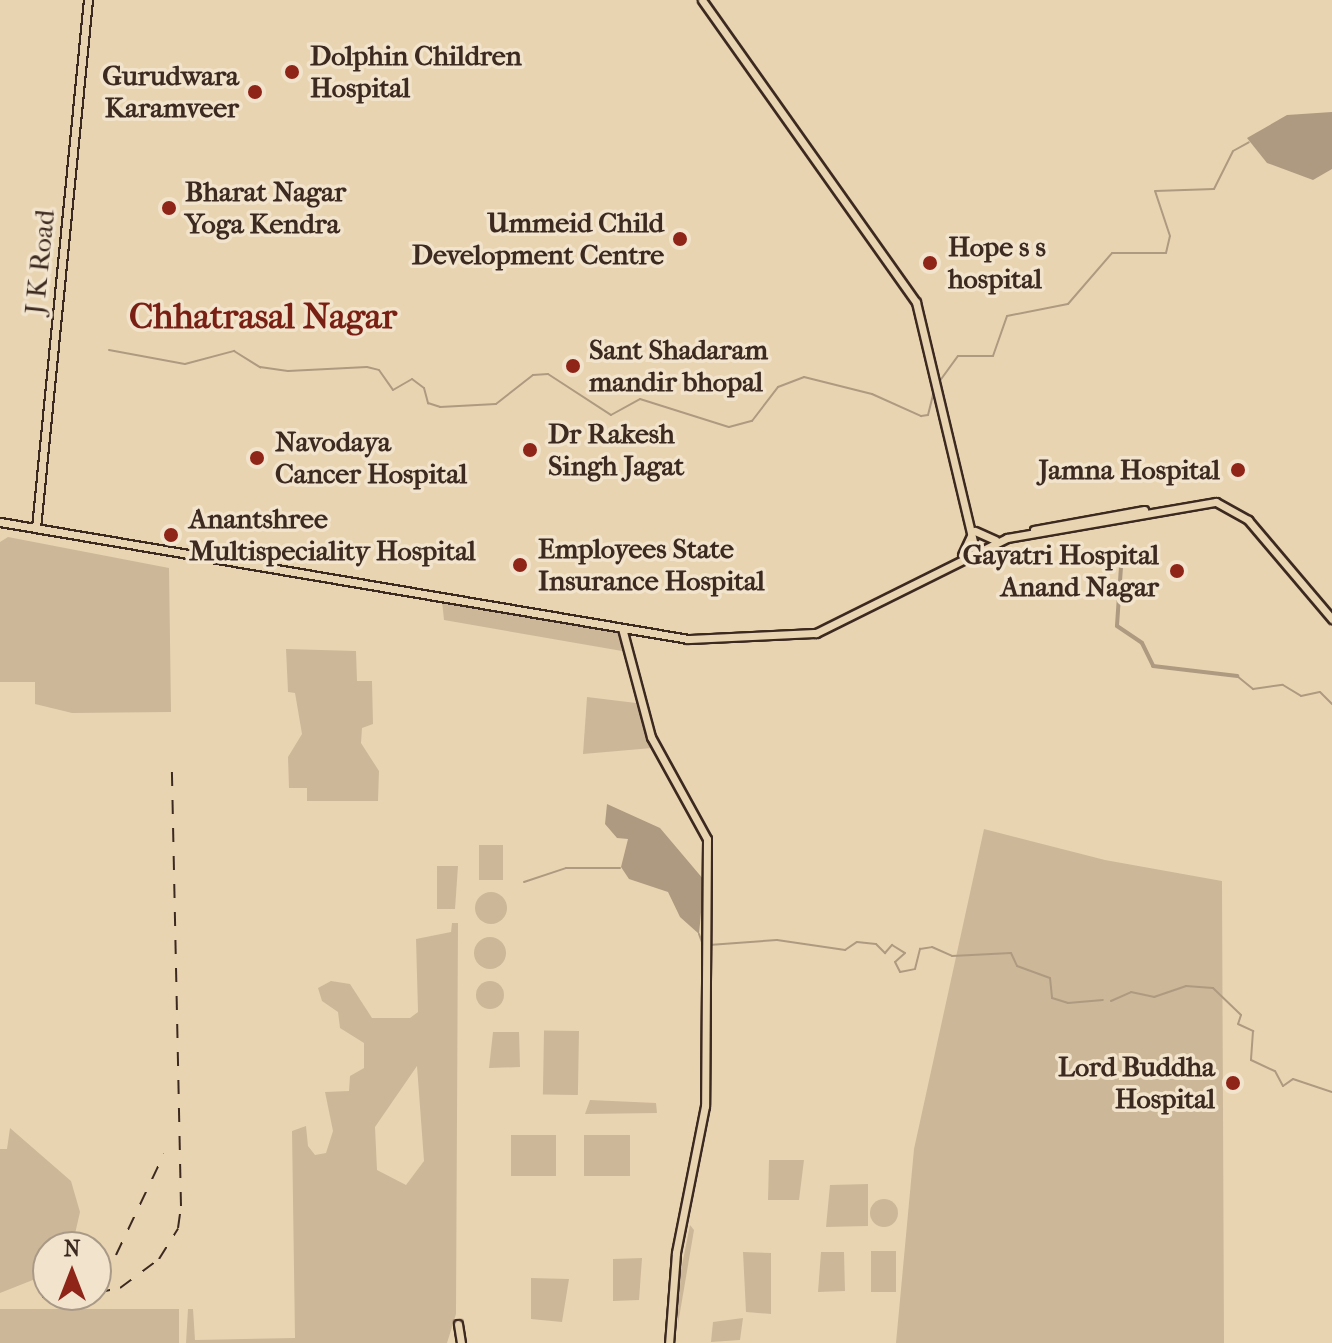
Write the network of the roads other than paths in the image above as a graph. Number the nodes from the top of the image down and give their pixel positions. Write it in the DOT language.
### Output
graph roads {
  1 [pos="86,0"];
  2 [pos="704,0"];
  3 [pos="75,109"];
  4 [pos="0,521"];
  5 [pos="32,527"];
  6 [pos="1061,528"];
  7 [pos="974,532"];
  8 [pos="995,540"];
  9 [pos="978,549"];
  10 [pos="962,555"];
  11 [pos="1332,613"];
  12 [pos="1332,619"];
  13 [pos="624,627"];
  14 [pos="643,633"];
  15 [pos="630,645"];
  16 [pos="636,691"];
  17 [pos="458,1324"];
  18 [pos="461,1343"];
  19 [pos="671,1343"];
  1 -- 3 [label="main road, J K Road"];
  2 -- 7 [label="main road"];
  3 -- 5 [label="main road, J K Road"];
  3 -- 5 [label="main road, J K Road"];
  4 -- 5 [label="main road"];
  5 -- 13 [label="main road"];
  6 -- 8 [label="main road"];
  6 -- 9 [label="main road"];
  6 -- 11 [label="main road"];
  6 -- 12 [label="main road"];
  7 -- 8 [label="main road"];
  7 -- 9 [label="main road"];
  7 -- 10 [label="main road"];
  8 -- 9 [label="main road"];
  9 -- 10 [label="main road"];
  9 -- 14 [label="main road"];
  10 -- 13 [label="main road"];
  13 -- 14 [label="main road"];
  13 -- 15 [label="main road"];
  13 -- 16 [label="main road"];
  14 -- 15 [label="main road"];
  15 -- 16 [label="main road"];
  16 -- 19 [label="main road"];
  17 -- 18 [label="main road"];
}
